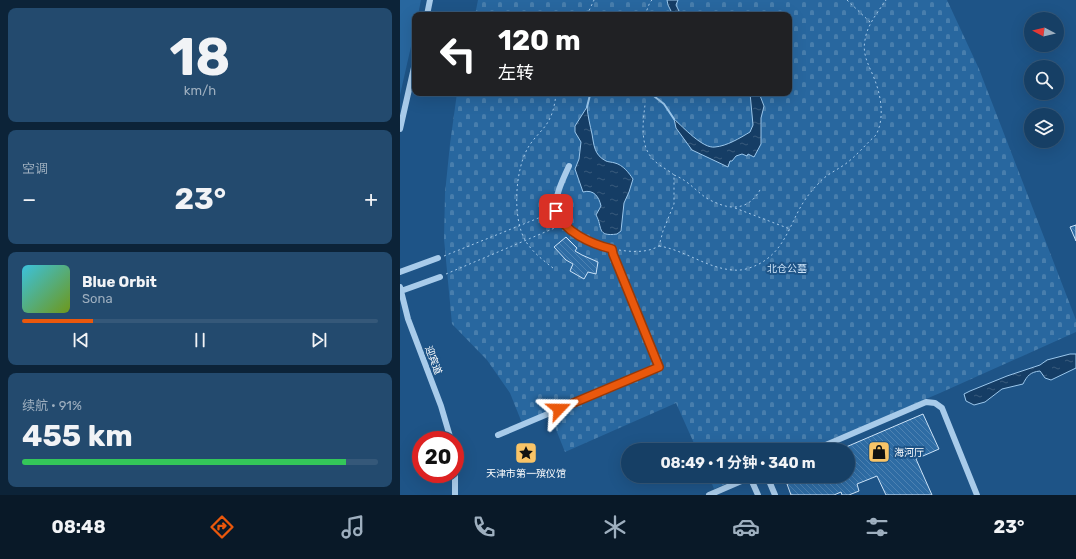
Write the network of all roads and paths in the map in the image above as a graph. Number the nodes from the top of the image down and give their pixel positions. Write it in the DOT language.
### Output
graph roads {
  1 [pos="430,0"];
  2 [pos="594,0"];
  3 [pos="652,0"];
  4 [pos="847,0"];
  5 [pos="886,0"];
  6 [pos="428,12"];
  7 [pos="588,12"];
  8 [pos="646,12"];
  9 [pos="872,23"];
  10 [pos="412,76"];
  11 [pos="556,96"];
  12 [pos="645,105"];
  13 [pos="400,129"];
  14 [pos="568,166"];
  15 [pos="674,175"];
  16 [pos="761,188"];
  17 [pos="733,207"];
  18 [pos="556,211"];
  19 [pos="562,224"];
  20 [pos="519,225"];
  21 [pos="790,230"];
  22 [pos="526,241"];
  23 [pos="659,246"];
  24 [pos="612,249"];
  25 [pos="438,258"];
  26 [pos="553,268"];
  27 [pos="400,272"];
  28 [pos="440,277"];
  29 [pos="401,289"];
  30 [pos="448,431"];
  31 [pos="498,435"];
  32 [pos="830,443"];
  33 [pos="455,483"];
  34 [pos="738,483"];
  35 [pos="754,483"];
  36 [pos="769,483"];
  37 [pos="455,495"];
  38 [pos="709,495"];
  39 [pos="758,495"];
  40 [pos="774,495"];
  41 [pos="977,495"];
  1 -- 6 [label="street"];
  2 -- 7 [label="path"];
  3 -- 8 [label="path"];
  4 -- 9 [label="path"];
  5 -- 9 [label="path"];
  9 -- 21 [label="path"];
  10 -- 13 [label="street"];
  11 -- 20 [label="path"];
  12 -- 15 [label="path"];
  14 -- 18 [label="street"];
  15 -- 17 [label="path"];
  15 -- 23 [label="path"];
  16 -- 17 [label="path"];
  17 -- 21 [label="path"];
  18 -- 19 [label="street"];
  18 -- 20 [label="path"];
  19 -- 22 [label="path"];
  19 -- 24 [label="street"];
  20 -- 22 [label="path"];
  20 -- 25 [label="path"];
  21 -- 23 [label="path"];
  22 -- 26 [label="path"];
  22 -- 28 [label="path"];
  23 -- 24 [label="path"];
  24 -- 31 [label="street"];
  25 -- 27 [label="street"];
  28 -- 29 [label="street"];
  29 -- 30 [label="street, 迎宾道"];
  32 -- 41 [label="street"];
  33 -- 37 [label="street"];
  34 -- 38 [label="street"];
  35 -- 39 [label="street"];
  36 -- 40 [label="street"];
}
